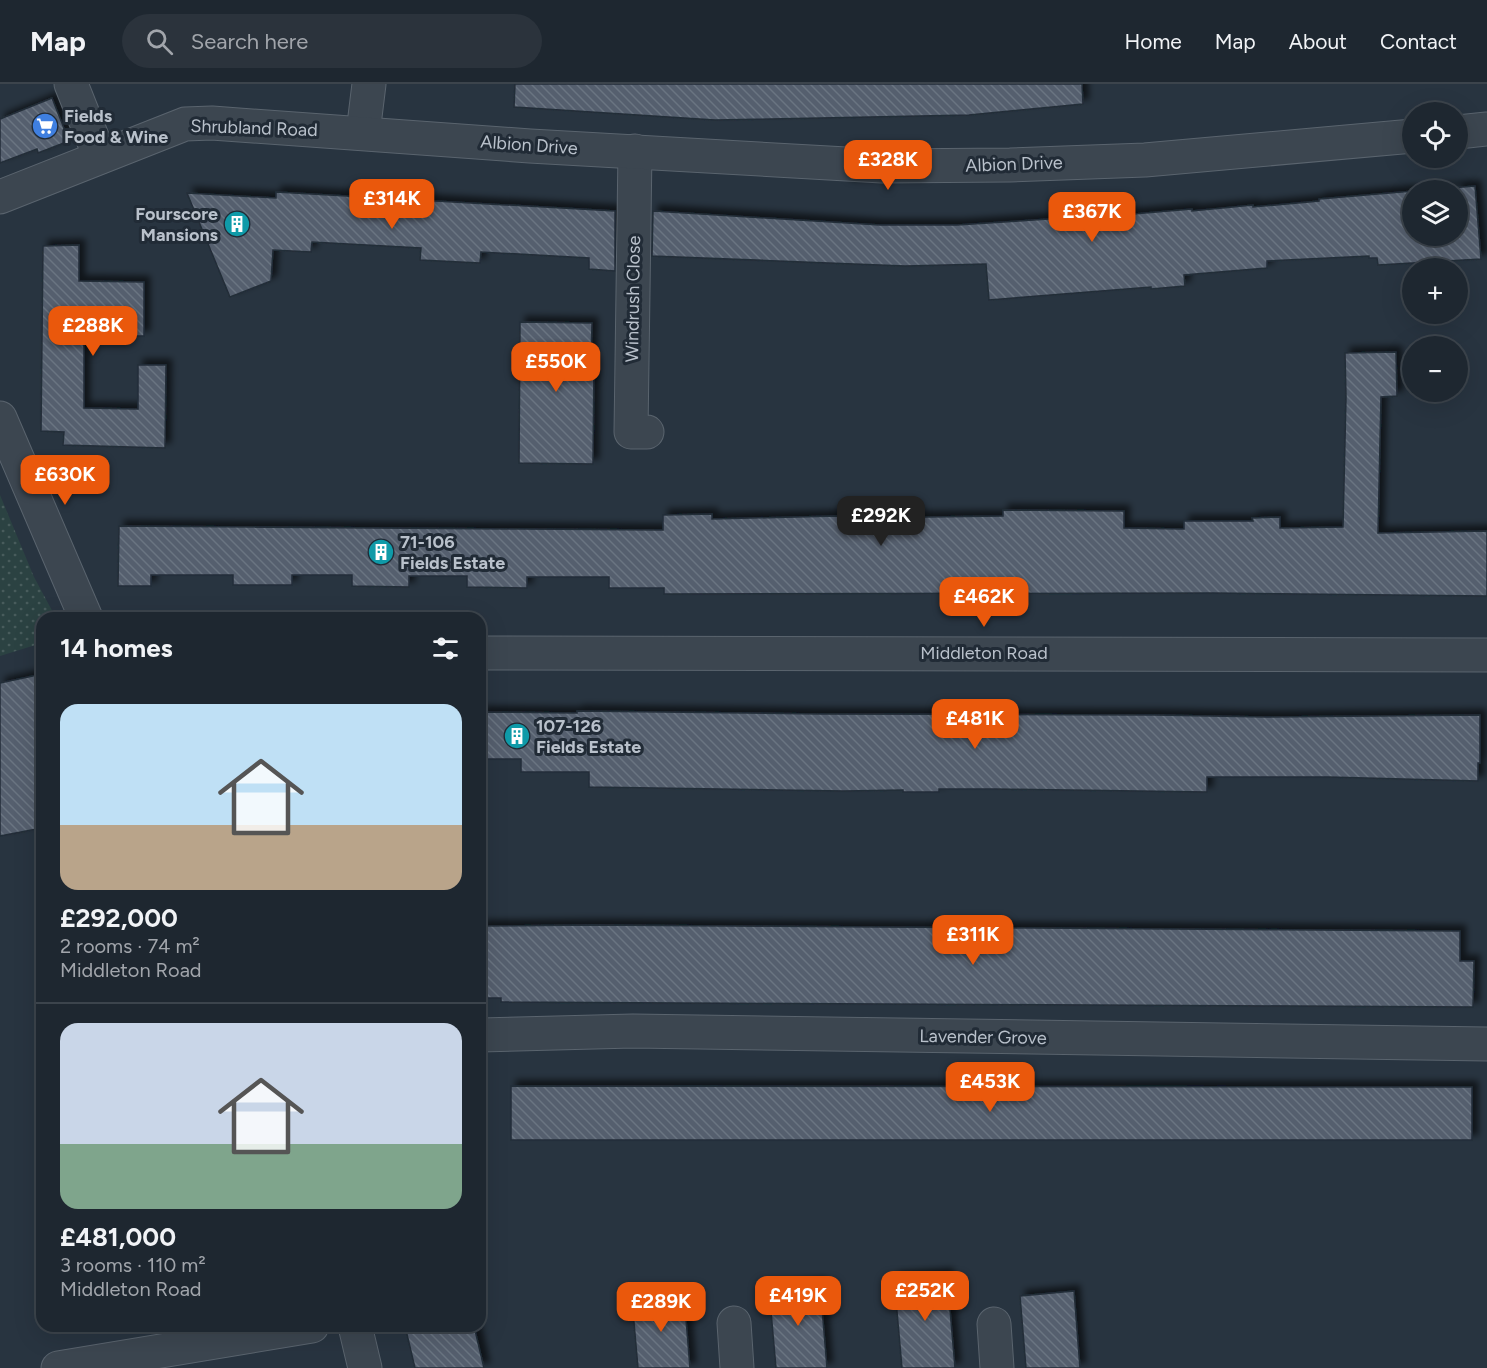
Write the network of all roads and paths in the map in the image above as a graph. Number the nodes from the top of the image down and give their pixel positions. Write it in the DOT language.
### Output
graph roads {
  1 [pos="71,84"];
  2 [pos="369,84"];
  3 [pos="1487,129"];
  4 [pos="1468,131"];
  5 [pos="363,133"];
  6 [pos="1402,137"];
  7 [pos="635,151"];
  8 [pos="100,157"];
  9 [pos="0,197"];
  10 [pos="0,418"];
  11 [pos="647,432"];
  12 [pos="83,612"];
  13 [pos="486,653"];
  14 [pos="1487,656"];
  15 [pos="486,1035"];
  16 [pos="1487,1044"];
  17 [pos="734,1323"];
  18 [pos="994,1324"];
  19 [pos="276,1332"];
  20 [pos="356,1332"];
  21 [pos="58,1368"];
  22 [pos="365,1368"];
  23 [pos="737,1368"];
  24 [pos="997,1368"];
  1 -- 8 [label="street"];
  2 -- 5 [label="street"];
  3 -- 4 [label="street"];
  5 -- 7 [label="street, Albion Drive"];
  5 -- 8 [label="street, Shrubland Road"];
  6 -- 7 [label="street, Albion Drive"];
  7 -- 11 [label="street, Windrush Close"];
  8 -- 9 [label="street, Shrubland Road"];
  10 -- 12 [label="street"];
  13 -- 14 [label="street, Middleton Road"];
  15 -- 16 [label="street, Lavender Grove"];
  17 -- 23 [label="street"];
  18 -- 24 [label="street"];
  19 -- 21 [label="street"];
  20 -- 22 [label="street"];
}
